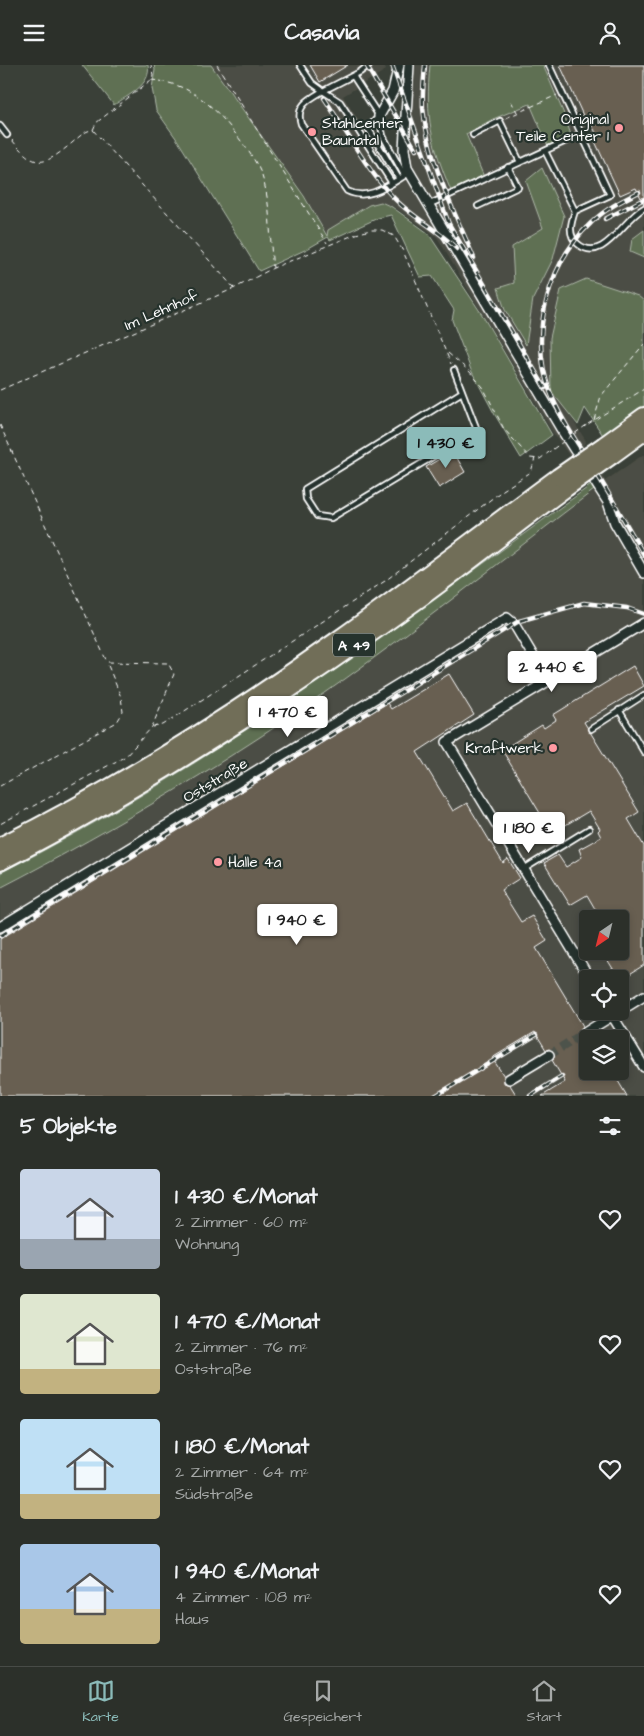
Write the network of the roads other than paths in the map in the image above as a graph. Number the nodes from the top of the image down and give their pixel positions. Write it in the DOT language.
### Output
graph roads {
  1 [pos="300,65"];
  2 [pos="369,65"];
  3 [pos="399,65"];
  4 [pos="409,65"];
  5 [pos="549,65"];
  6 [pos="353,76"];
  7 [pos="323,91"];
  8 [pos="379,115"];
  9 [pos="0,126"];
  10 [pos="581,134"];
  11 [pos="7,135"];
  12 [pos="473,135"];
  13 [pos="545,151"];
  14 [pos="520,162"];
  15 [pos="508,167"];
  16 [pos="407,174"];
  17 [pos="400,179"];
  18 [pos="392,183"];
  19 [pos="427,206"];
  20 [pos="478,207"];
  21 [pos="644,208"];
  22 [pos="575,211"];
  23 [pos="454,370"];
  24 [pos="462,392"];
  25 [pos="644,416"];
  26 [pos="644,432"];
  27 [pos="607,451"];
  28 [pos="562,483"];
  29 [pos="644,573"];
  30 [pos="644,623"];
  31 [pos="548,681"];
  32 [pos="644,695"];
  33 [pos="619,711"];
  34 [pos="590,729"];
  35 [pos="644,753"];
  36 [pos="589,829"];
  37 [pos="0,845"];
  38 [pos="0,862"];
  39 [pos="524,869"];
  40 [pos="0,927"];
  41 [pos="585,970"];
  42 [pos="644,996"];
  43 [pos="629,1004"];
  44 [pos="602,1020"];
  45 [pos="616,1020"];
  46 [pos="589,1030"];
  47 [pos="549,1055"];
  48 [pos="644,1067"];
  49 [pos="510,1079"];
  1 -- 7 [label="lane"];
  2 -- 6 [label="lane"];
  3 -- 8 [label="street"];
  4 -- 16 [label="street"];
  5 -- 10 [label="lane"];
  6 -- 7 [label="lane"];
  6 -- 8 [label="lane"];
  7 -- 18 [label="lane"];
  7 -- 18 [label="lane"];
  8 -- 16 [label="lane"];
  8 -- 17 [label="lane"];
  9 -- 11 [label="lane"];
  10 -- 13 [label="lane"];
  10 -- 22 [label="lane"];
  12 -- 14 [label="lane"];
  13 -- 14 [label="lane"];
  13 -- 22 [label="lane"];
  14 -- 15 [label="lane"];
  15 -- 19 [label="lane"];
  15 -- 20 [label="lane"];
  16 -- 17 [label="lane"];
  16 -- 19 [label="street"];
  17 -- 18 [label="lane"];
  19 -- 29 [label="street"];
  21 -- 22 [label="lane"];
  23 -- 24 [label="lane"];
  24 -- 24 [label="lane"];
  25 -- 27 [label="highway, A 49"];
  26 -- 27 [label="highway, A 49"];
  27 -- 28 [label="highway, A 49, bridge"];
  28 -- 37 [label="highway, A 49"];
  28 -- 38 [label="highway, A 49"];
  30 -- 31 [label="street"];
  31 -- 39 [label="street"];
  31 -- 40 [label="street, Oststraße"];
  32 -- 33 [label="lane"];
  33 -- 34 [label="lane"];
  33 -- 35 [label="lane"];
  36 -- 39 [label="lane"];
  39 -- 41 [label="street"];
  42 -- 43 [label="street"];
  44 -- 46 [label="street"];
  45 -- 48 [label="street"];
  47 -- 49 [label="street"];
}
